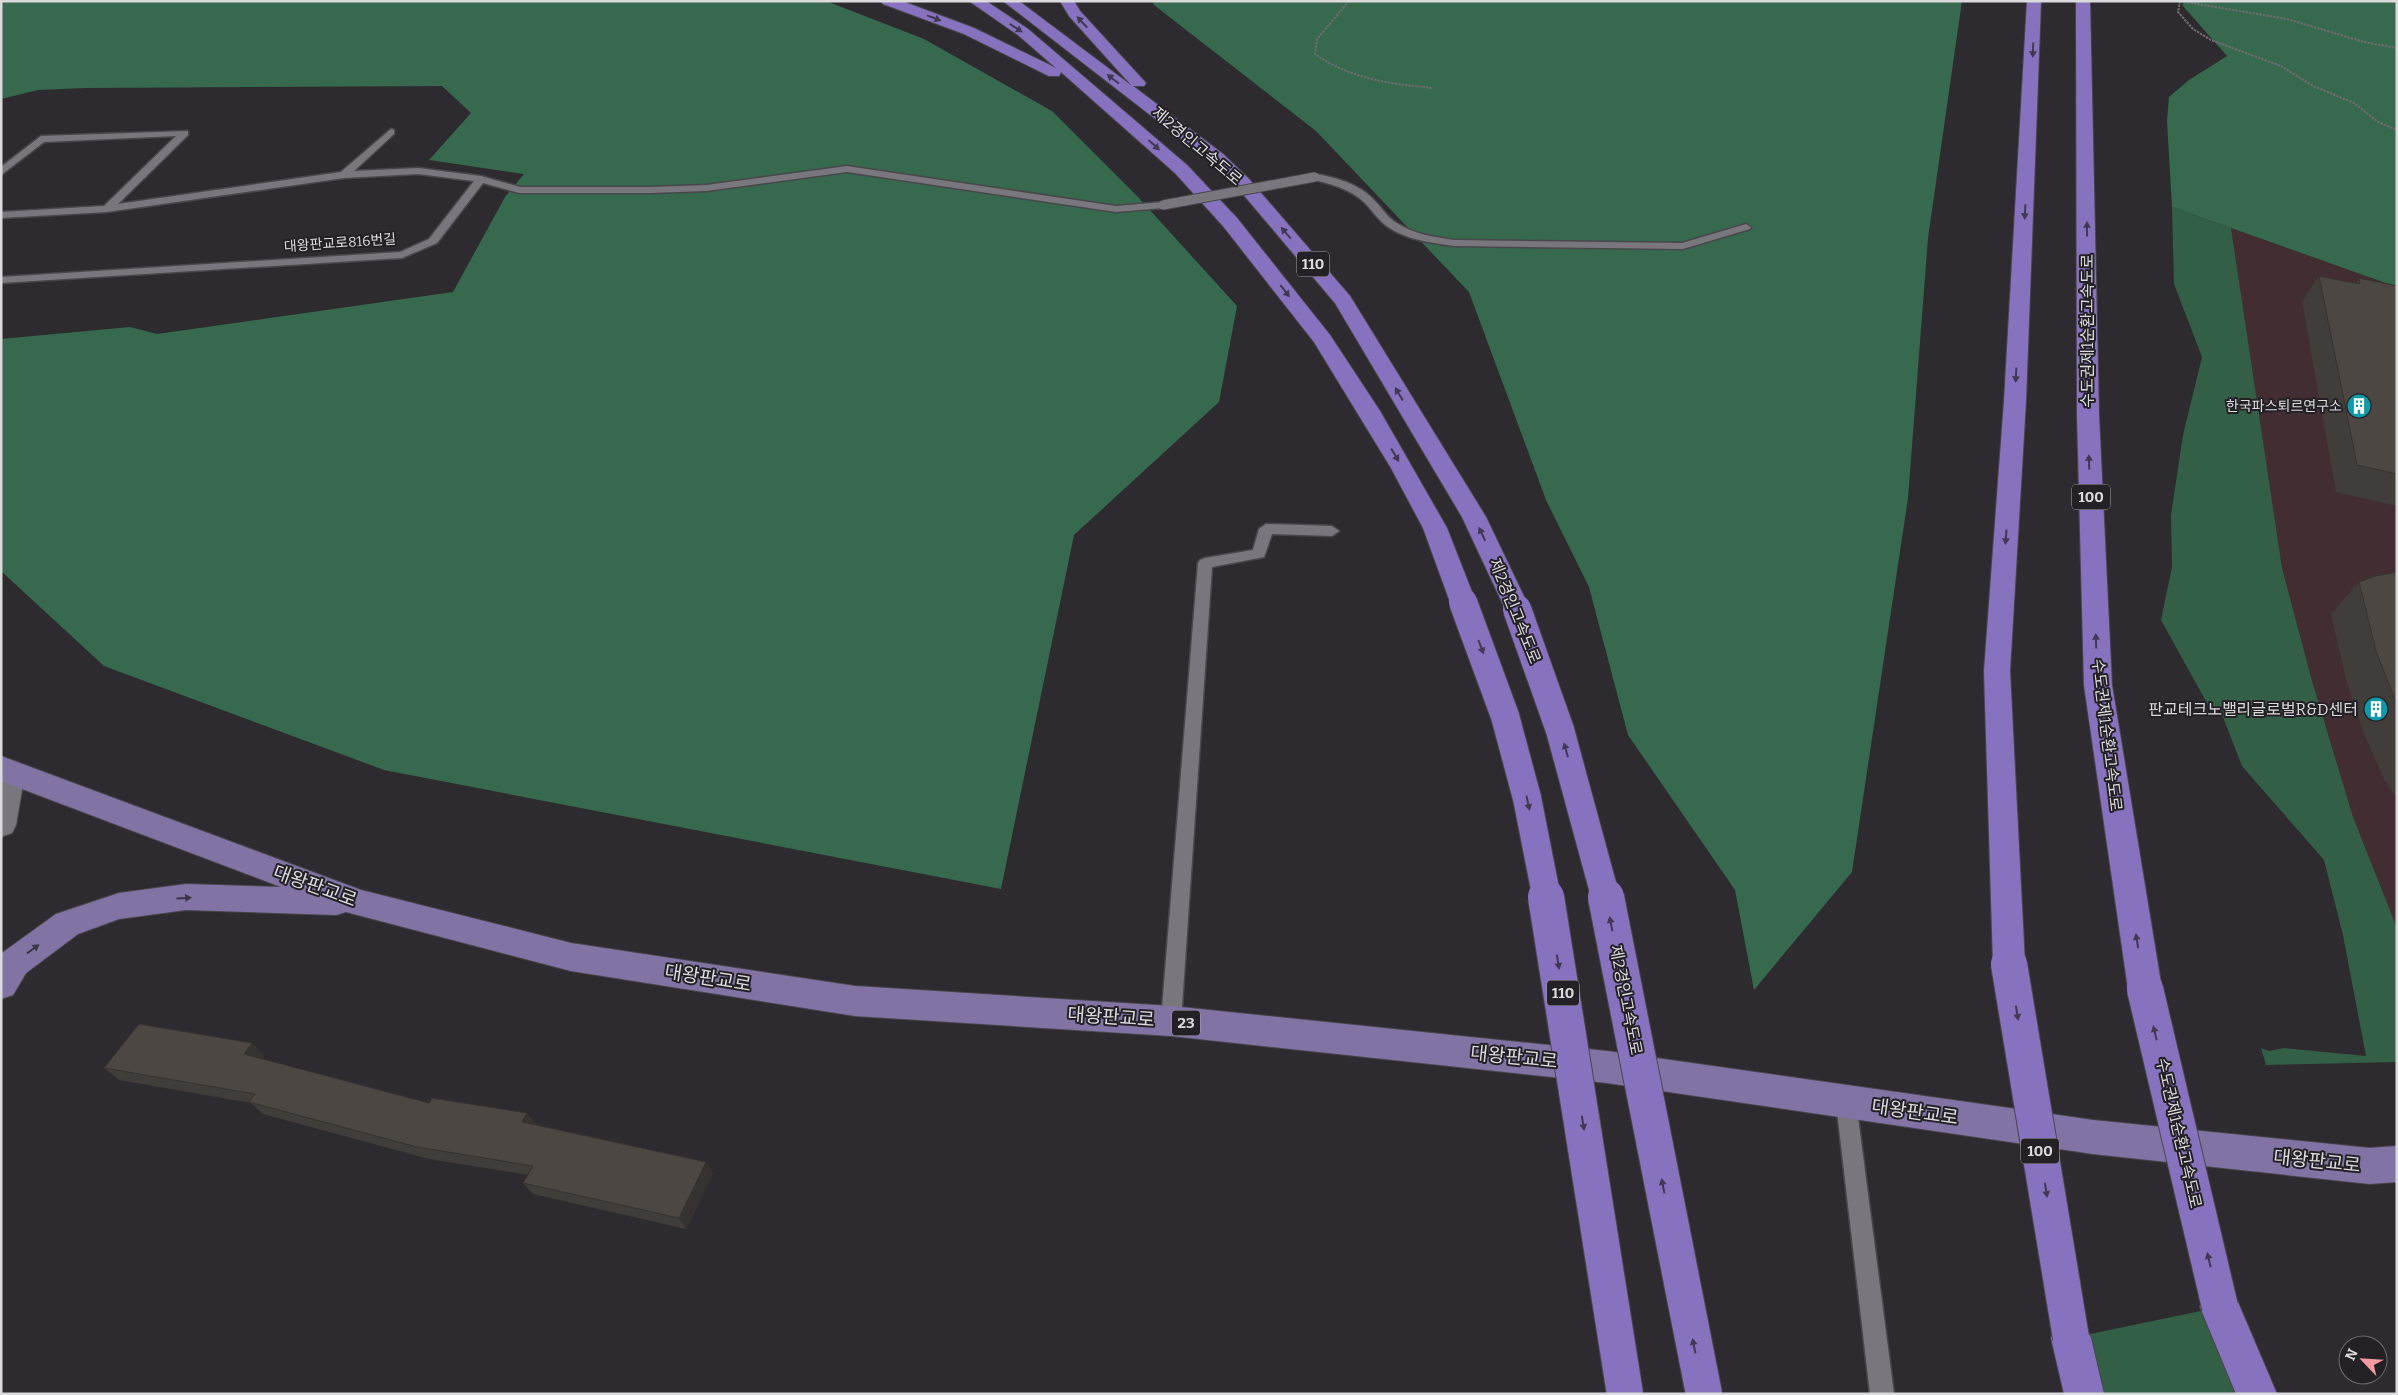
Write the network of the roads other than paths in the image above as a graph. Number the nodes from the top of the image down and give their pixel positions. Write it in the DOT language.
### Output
graph roads {
  1 [pos="888,1"];
  2 [pos="976,1"];
  3 [pos="1010,1"];
  4 [pos="1067,1"];
  5 [pos="2034,1"];
  6 [pos="2083,1"];
  7 [pos="1128,121"];
  8 [pos="391,132"];
  9 [pos="1187,135"];
  10 [pos="1,172"];
  11 [pos="344,174"];
  12 [pos="1315,177"];
  13 [pos="481,179"];
  14 [pos="107,209"];
  15 [pos="1,215"];
  16 [pos="1746,227"];
  17 [pos="1,280"];
  18 [pos="1332,531"];
  19 [pos="6,770"];
  20 [pos="1,825"];
  21 [pos="359,903"];
  22 [pos="1,985"];
  23 [pos="1171,1021"];
  24 [pos="1846,1102"];
  25 [pos="2397,1164"];
  26 [pos="2220,1307"];
  27 [pos="2071,1338"];
  28 [pos="1626,1394"];
  29 [pos="1704,1394"];
  30 [pos="1882,1394"];
  31 [pos="2079,1394"];
  32 [pos="2084,1394"];
  33 [pos="2246,1394"];
  34 [pos="2257,1394"];
  1 -- 7 [label="highway, one-way"];
  2 -- 7 [label="highway, 제2경인고속도로 / 110, one-way"];
  9 -- 3 [label="highway, 제2경인고속도로 / 110, one-way"];
  9 -- 4 [label="highway, one-way"];
  5 -- 27 [label="highway, 100, one-way, bridge"];
  26 -- 6 [label="highway, 수도권제1순환고속도로 / 100, one-way, bridge"];
  7 -- 28 [label="highway, 제2경인고속도로 / 110, one-way, bridge"];
  8 -- 11 [label="lane"];
  29 -- 9 [label="highway, 제2경인고속도로 / 110, one-way, bridge"];
  10 -- 14 [label="lane"];
  11 -- 13 [label="lane"];
  11 -- 14 [label="lane"];
  12 -- 13 [label="lane, bridge"];
  12 -- 16 [label="lane"];
  13 -- 17 [label="lane, 대왕판교로816번길"];
  14 -- 15 [label="lane"];
  18 -- 23 [label="lane"];
  19 -- 20 [label="street"];
  19 -- 21 [label="main road, 대왕판교로 / 23"];
  22 -- 21 [label="main road, one-way"];
  21 -- 23 [label="main road, 대왕판교로 / 23"];
  23 -- 24 [label="main road, 대왕판교로 / 23"];
  24 -- 25 [label="main road, 대왕판교로 / 23"];
  24 -- 30 [label="lane"];
  26 -- 33 [label="highway, 수도권제1순환고속도로 / 100"];
  26 -- 34 [label="highway"];
  27 -- 31 [label="highway"];
  27 -- 32 [label="highway, 100"];
}
